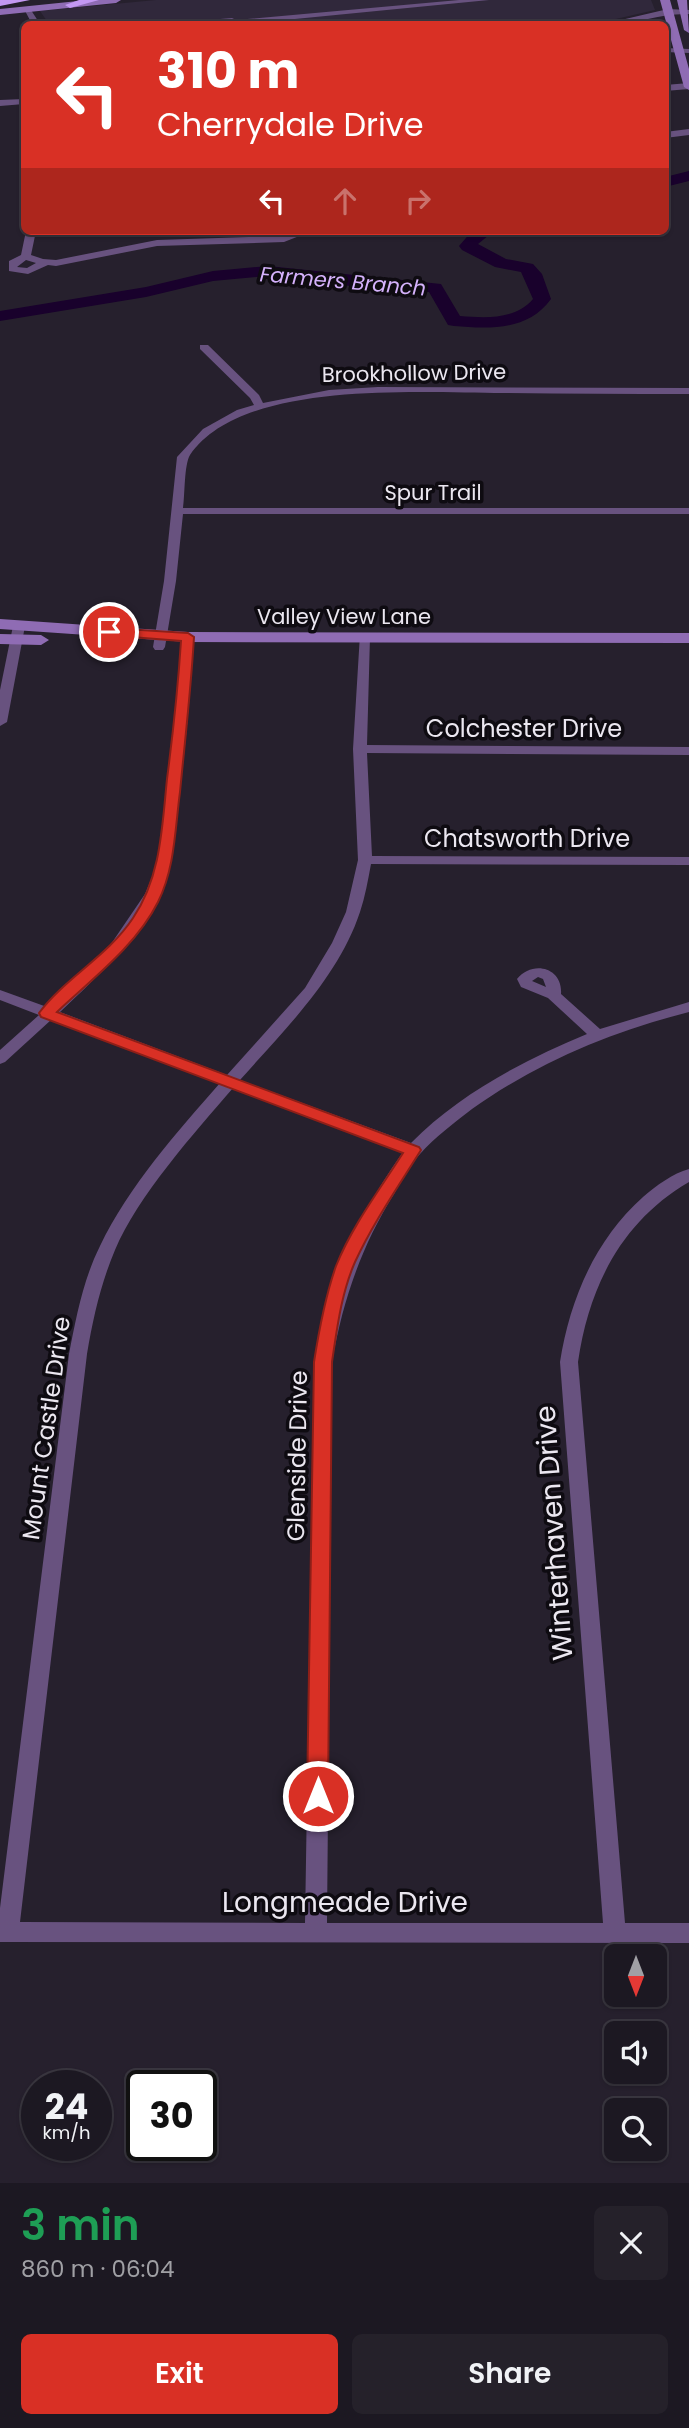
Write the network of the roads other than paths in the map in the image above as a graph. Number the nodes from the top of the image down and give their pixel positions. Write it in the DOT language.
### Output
graph roads {
  1 [pos="94,0"];
  2 [pos="116,0"];
  3 [pos="443,0"];
  4 [pos="485,0"];
  5 [pos="665,0"];
  6 [pos="682,0"];
  7 [pos="464,1"];
  8 [pos="0,3"];
  9 [pos="26,5"];
  10 [pos="70,5"];
  11 [pos="377,8"];
  12 [pos="0,12"];
  13 [pos="687,12"];
  14 [pos="669,13"];
  15 [pos="34,21"];
  16 [pos="247,21"];
  17 [pos="625,21"];
  18 [pos="635,21"];
  19 [pos="689,30"];
  20 [pos="686,50"];
  21 [pos="689,87"];
  22 [pos="669,88"];
  23 [pos="21,102"];
  24 [pos="0,103"];
  25 [pos="689,132"];
  26 [pos="669,134"];
  27 [pos="31,235"];
  28 [pos="296,235"];
  29 [pos="186,236"];
  30 [pos="29,258"];
  31 [pos="48,262"];
  32 [pos="204,346"];
  33 [pos="689,391"];
  34 [pos="260,407"];
  35 [pos="177,511"];
  36 [pos="689,512"];
  37 [pos="0,624"];
  38 [pos="18,632"];
  39 [pos="689,638"];
  40 [pos="0,639"];
  41 [pos="159,641"];
  42 [pos="187,643"];
  43 [pos="364,644"];
  44 [pos="689,651"];
  45 [pos="0,722"];
  46 [pos="359,748"];
  47 [pos="689,751"];
  48 [pos="365,860"];
  49 [pos="689,861"];
  50 [pos="0,995"];
  51 [pos="553,995"];
  52 [pos="689,1007"];
  53 [pos="46,1013"];
  54 [pos="596,1033"];
  55 [pos="0,1059"];
  56 [pos="229,1082"];
  57 [pos="413,1150"];
  58 [pos="689,1174"];
  59 [pos="316,1931"];
  60 [pos="4,1932"];
  61 [pos="615,1932"];
  62 [pos="689,1933"];
  1 -- 10 [label="highway"];
  2 -- 10 [label="main road"];
  3 -- 11 [label="street"];
  4 -- 7 [label="street"];
  5 -- 14 [label="main road"];
  6 -- 13 [label="main road"];
  7 -- 11 [label="street"];
  8 -- 9 [label="highway"];
  9 -- 10 [label="main road"];
  9 -- 12 [label="main road"];
  9 -- 15 [label="street"];
  11 -- 16 [label="street"];
  13 -- 14 [label="street"];
  13 -- 19 [label="main road"];
  14 -- 17 [label="street"];
  14 -- 18 [label="street"];
  14 -- 20 [label="main road"];
  20 -- 21 [label="main road"];
  21 -- 22 [label="street"];
  23 -- 24 [label="street"];
  25 -- 26 [label="street"];
  27 -- 30 [label="street"];
  28 -- 29 [label="street"];
  29 -- 31 [label="street"];
  30 -- 31 [label="street"];
  30 -- 31 [label="street"];
  32 -- 34 [label="street"];
  33 -- 34 [label="street, Brookhollow Drive"];
  34 -- 35 [label="street, Brookhollow Drive"];
  35 -- 36 [label="street, Spur Trail"];
  35 -- 41 [label="street, Brookhollow Drive"];
  37 -- 38 [label="main road, Valley View Lane"];
  38 -- 40 [label="main road, Valley View Lane"];
  38 -- 41 [label="main road, Valley View Lane"];
  38 -- 45 [label="street"];
  39 -- 43 [label="main road, Valley View Lane"];
  41 -- 42 [label="main road, Valley View Lane"];
  42 -- 43 [label="main road, Valley View Lane"];
  42 -- 53 [label="street"];
  43 -- 44 [label="main road, Valley View Lane"];
  43 -- 46 [label="street, Mount Castle Drive"];
  46 -- 47 [label="street, Colchester Drive"];
  46 -- 48 [label="street, Mount Castle Drive"];
  48 -- 49 [label="street, Chatsworth Drive"];
  48 -- 56 [label="street, Mount Castle Drive"];
  50 -- 53 [label="street"];
  51 -- 54 [label="street"];
  52 -- 54 [label="street, Glenside Drive"];
  53 -- 55 [label="street"];
  53 -- 56 [label="street"];
  54 -- 57 [label="street, Glenside Drive"];
  56 -- 57 [label="street"];
  56 -- 60 [label="street, Mount Castle Drive"];
  57 -- 59 [label="street, Glenside Drive"];
  58 -- 61 [label="street, Winterhaven Drive"];
  59 -- 60 [label="street, Longmeade Drive"];
  59 -- 61 [label="street, Longmeade Drive"];
  61 -- 62 [label="street, Longmeade Drive"];
}
